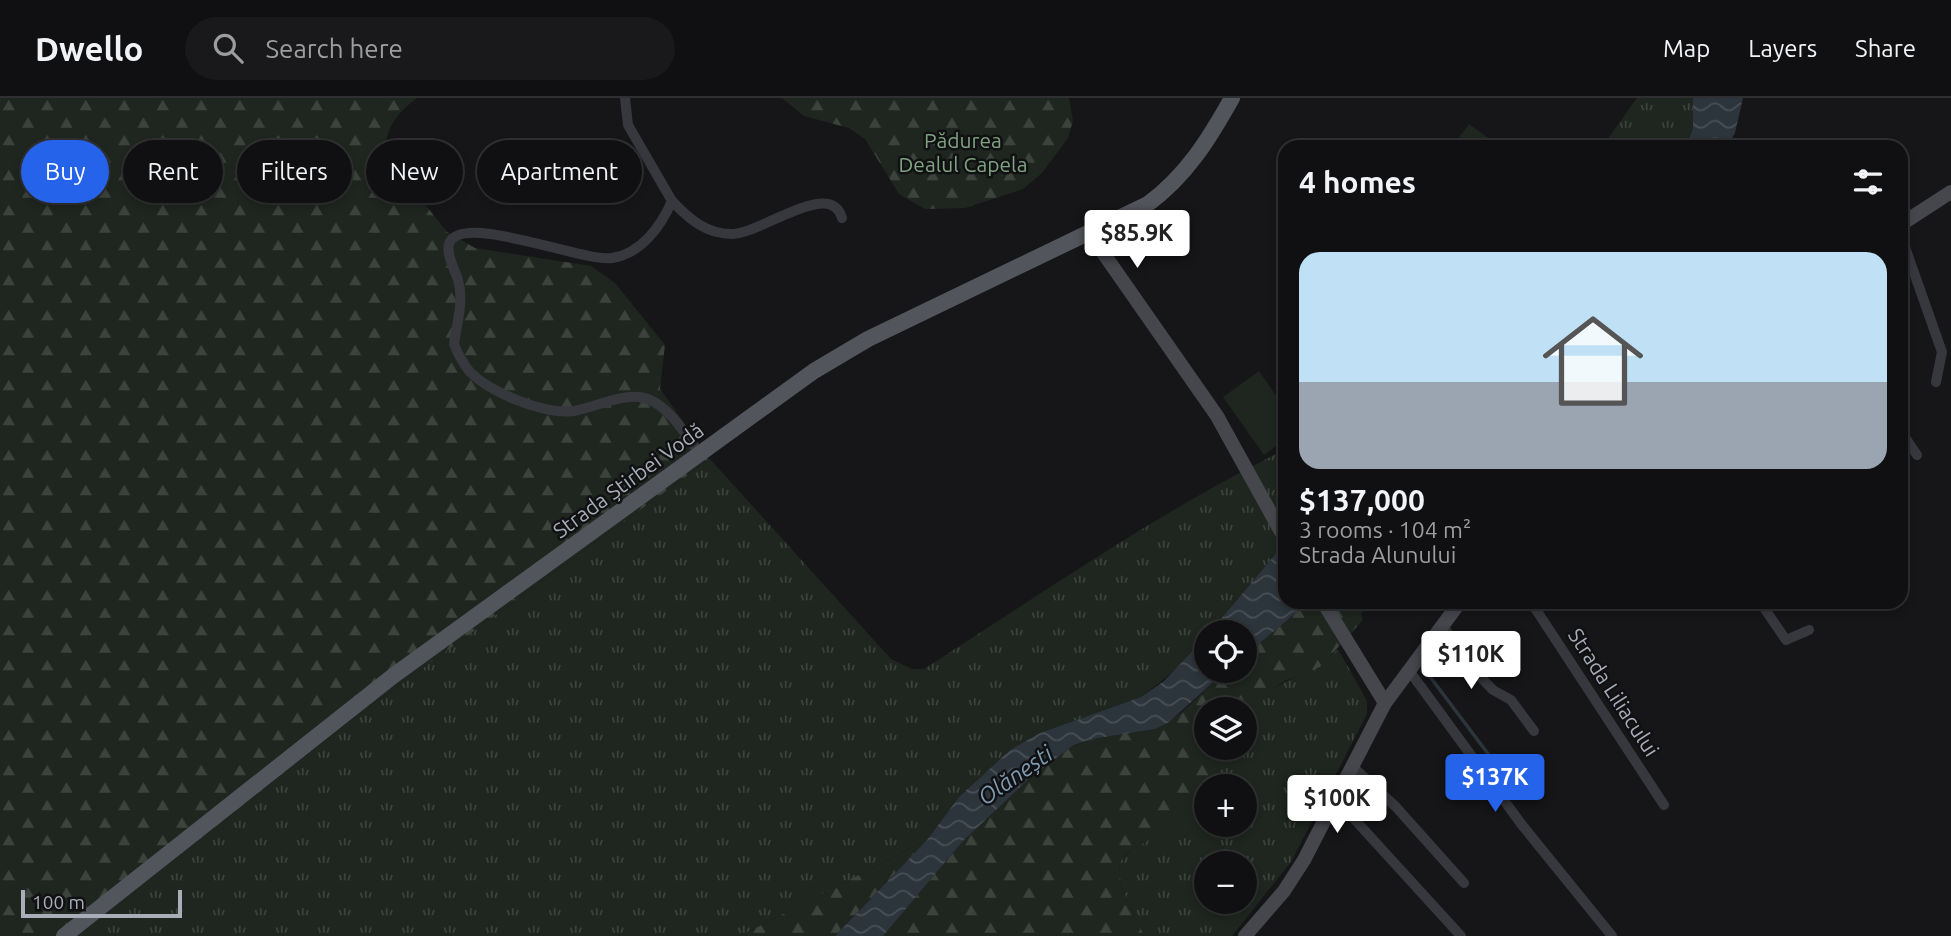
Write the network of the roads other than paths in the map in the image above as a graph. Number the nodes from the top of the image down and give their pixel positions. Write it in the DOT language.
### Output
graph roads {
  1 [pos="625,98"];
  2 [pos="1232,98"];
  3 [pos="1949,198"];
  4 [pos="672,201"];
  5 [pos="842,218"];
  6 [pos="1908,221"];
  7 [pos="1090,234"];
  8 [pos="1908,256"];
  9 [pos="1936,382"];
  10 [pos="1908,441"];
  11 [pos="700,454"];
  12 [pos="1917,454"];
  13 [pos="1278,527"];
  14 [pos="1327,609"];
  15 [pos="1455,609"];
  16 [pos="1536,609"];
  17 [pos="1765,609"];
  18 [pos="1443,624"];
  19 [pos="1809,630"];
  20 [pos="1408,669"];
  21 [pos="1385,703"];
  22 [pos="1534,730"];
  23 [pos="1352,765"];
  24 [pos="1335,798"];
  25 [pos="1664,805"];
  26 [pos="1464,883"];
  27 [pos="64,936"];
  28 [pos="1245,936"];
  29 [pos="1461,936"];
  30 [pos="1612,936"];
  1 -- 4 [label="street"];
  2 -- 7 [label="main road, Strada Știrbei Vodă"];
  3 -- 6 [label="street"];
  4 -- 5 [label="street"];
  4 -- 11 [label="street"];
  7 -- 11 [label="main road, Strada Știrbei Vodă"];
  7 -- 13 [label="street"];
  8 -- 9 [label="street"];
  10 -- 12 [label="street"];
  11 -- 27 [label="main road, Strada Știrbei Vodă"];
  14 -- 21 [label="street"];
  15 -- 18 [label="street"];
  16 -- 25 [label="street, Strada Liliacului"];
  17 -- 19 [label="street"];
  18 -- 20 [label="street"];
  18 -- 22 [label="street"];
  20 -- 21 [label="street"];
  20 -- 30 [label="street"];
  21 -- 23 [label="street"];
  23 -- 24 [label="street"];
  23 -- 26 [label="street"];
  24 -- 28 [label="street"];
  24 -- 29 [label="street"];
}
